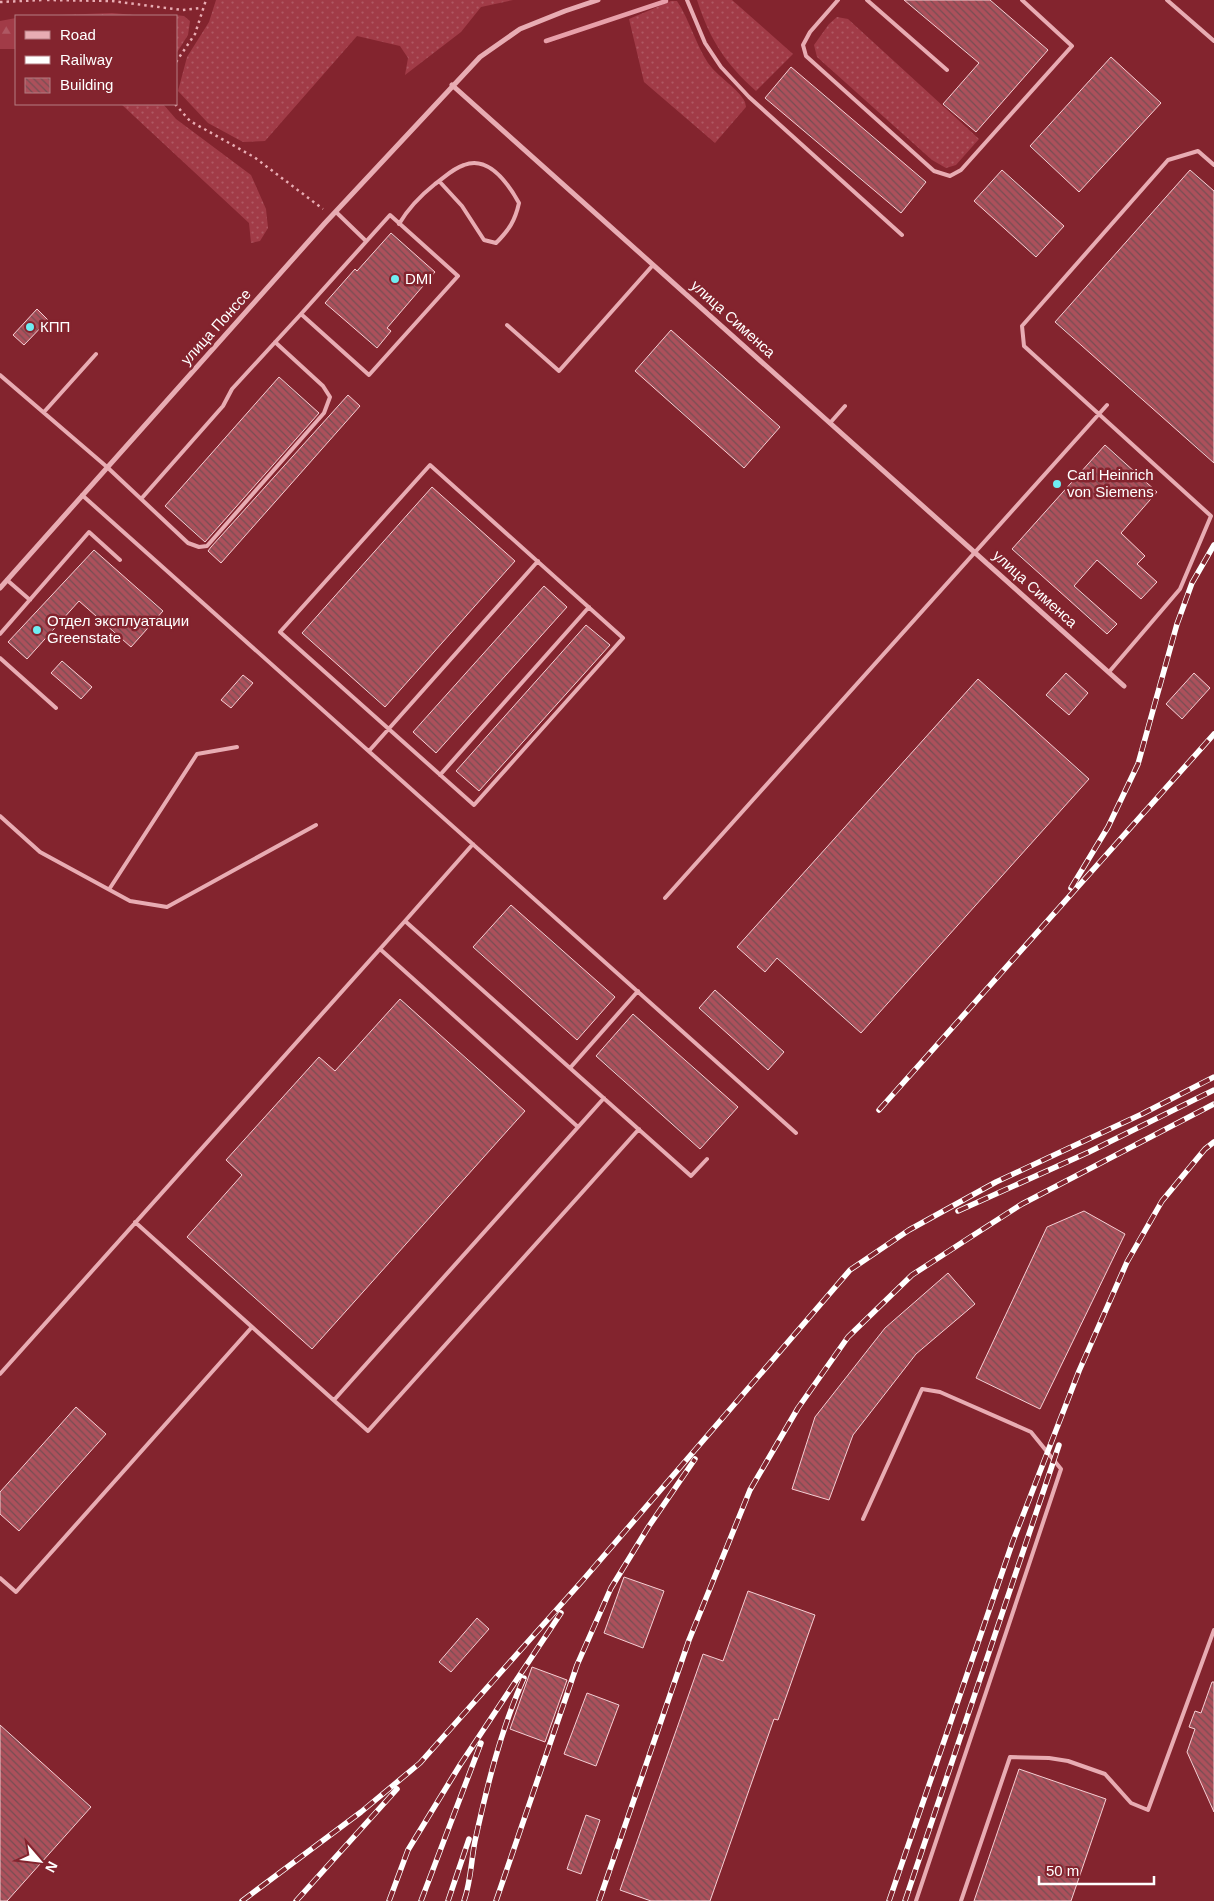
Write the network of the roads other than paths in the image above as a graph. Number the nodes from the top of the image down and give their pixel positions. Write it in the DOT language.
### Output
graph roads {
  1 [pos="598,0"];
  2 [pos="687,0"];
  3 [pos="838,0"];
  4 [pos="867,0"];
  5 [pos="1022,0"];
  6 [pos="1167,0"];
  7 [pos="1214,42"];
  8 [pos="947,70"];
  9 [pos="452,85"];
  10 [pos="1214,165"];
  11 [pos="439,181"];
  12 [pos="334,214"];
  13 [pos="400,224"];
  14 [pos="902,235"];
  15 [pos="366,241"];
  16 [pos="653,264"];
  17 [pos="302,314"];
  18 [pos="507,325"];
  19 [pos="275,342"];
  20 [pos="96,354"];
  21 [pos="0,375"];
  22 [pos="1107,405"];
  23 [pos="845,406"];
  24 [pos="44,412"];
  25 [pos="1098,415"];
  26 [pos="830,423"];
  27 [pos="107,467"];
  28 [pos="82,495"];
  29 [pos="142,499"];
  30 [pos="974,552"];
  31 [pos="120,560"];
  32 [pos="538,561"];
  33 [pos="7,580"];
  34 [pos="0,588"];
  35 [pos="30,600"];
  36 [pos="589,607"];
  37 [pos="0,634"];
  38 [pos="0,658"];
  39 [pos="1109,672"];
  40 [pos="1124,686"];
  41 [pos="56,708"];
  42 [pos="388,729"];
  43 [pos="237,747"];
  44 [pos="368,751"];
  45 [pos="440,774"];
  46 [pos="0,816"];
  47 [pos="316,825"];
  48 [pos="474,844"];
  49 [pos="110,888"];
  50 [pos="665,898"];
  51 [pos="406,921"];
  52 [pos="380,949"];
  53 [pos="638,991"];
  54 [pos="570,1068"];
  55 [pos="604,1098"];
  56 [pos="578,1127"];
  57 [pos="639,1129"];
  58 [pos="796,1133"];
  59 [pos="707,1159"];
  60 [pos="135,1222"];
  61 [pos="252,1327"];
  62 [pos="0,1374"];
  63 [pos="334,1400"];
  64 [pos="863,1519"];
  65 [pos="0,1578"];
  66 [pos="1214,1630"];
  67 [pos="916,1901"];
  68 [pos="961,1901"];
  1 -- 9 [label="street"];
  2 -- 14 [label="lane"];
  3 -- 5 [label="lane"];
  4 -- 8 [label="lane"];
  6 -- 7 [label="lane"];
  9 -- 12 [label="street, улица Понссе"];
  9 -- 16 [label="street, улица Сименса"];
  10 -- 25 [label="lane"];
  11 -- 11 [label="lane"];
  11 -- 13 [label="lane"];
  12 -- 15 [label="lane"];
  12 -- 27 [label="street, улица Понссе"];
  13 -- 15 [label="lane"];
  13 -- 17 [label="lane"];
  15 -- 17 [label="lane"];
  16 -- 18 [label="lane"];
  16 -- 26 [label="street, улица Сименса"];
  17 -- 19 [label="lane"];
  19 -- 29 [label="lane"];
  19 -- 29 [label="lane"];
  20 -- 24 [label="lane"];
  21 -- 24 [label="lane"];
  22 -- 25 [label="lane"];
  23 -- 26 [label="lane"];
  24 -- 27 [label="lane"];
  25 -- 30 [label="lane"];
  25 -- 39 [label="lane"];
  26 -- 30 [label="street, улица Сименса"];
  27 -- 28 [label="street, улица Понссе"];
  27 -- 29 [label="lane"];
  28 -- 33 [label="street, улица Понссе"];
  28 -- 44 [label="lane"];
  30 -- 39 [label="street, улица Сименса"];
  30 -- 50 [label="lane"];
  31 -- 35 [label="lane"];
  32 -- 36 [label="lane"];
  32 -- 42 [label="lane"];
  32 -- 42 [label="lane"];
  33 -- 34 [label="street, улица Понссе"];
  33 -- 35 [label="lane"];
  35 -- 37 [label="lane"];
  36 -- 45 [label="lane"];
  36 -- 45 [label="lane"];
  38 -- 41 [label="lane"];
  39 -- 40 [label="street, улица Сименса"];
  42 -- 44 [label="lane"];
  42 -- 45 [label="lane"];
  43 -- 49 [label="lane"];
  44 -- 48 [label="lane"];
  46 -- 49 [label="lane"];
  47 -- 49 [label="lane"];
  48 -- 51 [label="lane"];
  48 -- 53 [label="lane"];
  51 -- 52 [label="lane"];
  51 -- 54 [label="lane"];
  52 -- 56 [label="lane"];
  52 -- 60 [label="lane"];
  53 -- 54 [label="lane"];
  53 -- 58 [label="lane"];
  54 -- 55 [label="lane"];
  55 -- 56 [label="lane"];
  55 -- 57 [label="lane"];
  56 -- 63 [label="lane"];
  57 -- 59 [label="lane"];
  57 -- 63 [label="lane"];
  60 -- 61 [label="lane"];
  60 -- 62 [label="lane"];
  61 -- 63 [label="lane"];
  61 -- 65 [label="lane"];
  64 -- 67 [label="lane"];
  66 -- 68 [label="lane"];
}
